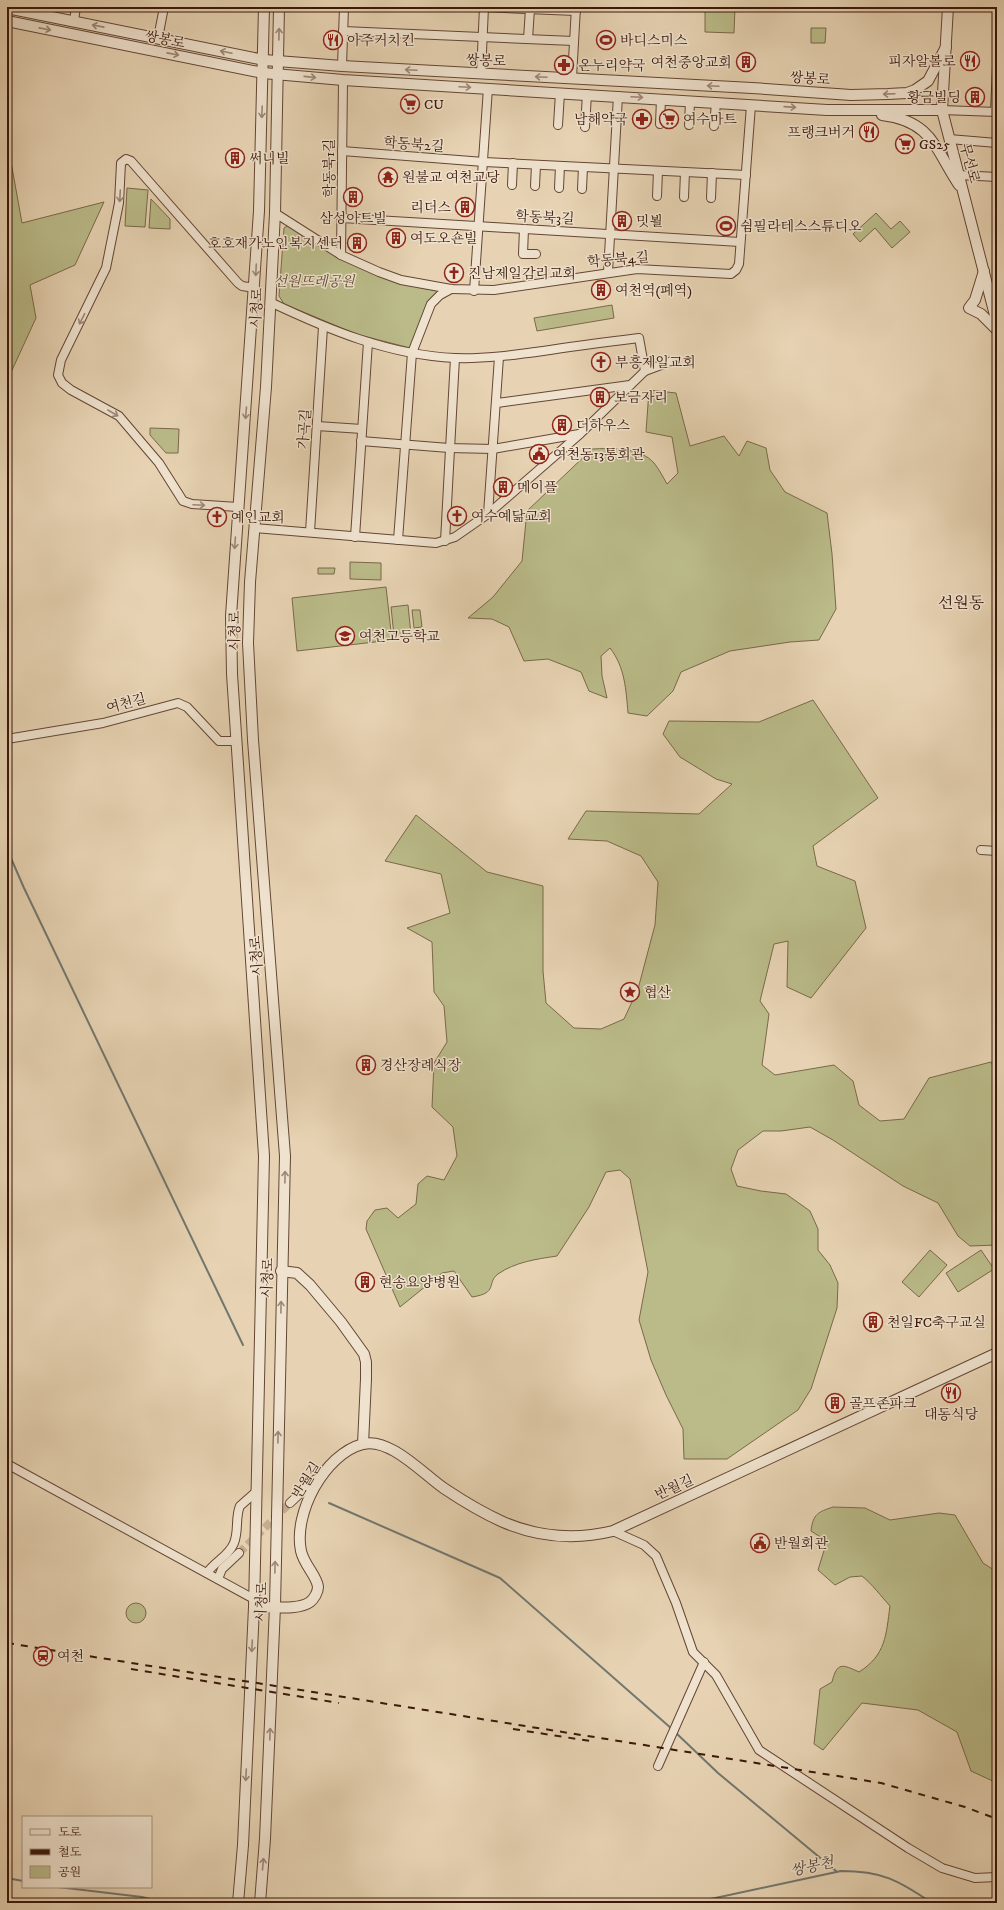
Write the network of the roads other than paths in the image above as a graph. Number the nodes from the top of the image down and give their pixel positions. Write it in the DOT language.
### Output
graph roads {
  1 [pos="76,7"];
  2 [pos="164,7"];
  3 [pos="264,7"];
  4 [pos="279,7"];
  5 [pos="344,7"];
  6 [pos="479,7"];
  7 [pos="484,7"];
  8 [pos="948,7"];
  9 [pos="7,8"];
  10 [pos="530,9"];
  11 [pos="576,9"];
  12 [pos="7,21"];
  13 [pos="74,21"];
  14 [pos="343,31"];
  15 [pos="483,37"];
  16 [pos="158,38"];
  17 [pos="528,39"];
  18 [pos="574,41"];
  19 [pos="946,47"];
  20 [pos="264,60"];
  21 [pos="278,61"];
  22 [pos="342,66"];
  23 [pos="997,66"];
  24 [pos="263,73"];
  25 [pos="278,73"];
  26 [pos="481,74"];
  27 [pos="572,78"];
  28 [pos="343,80"];
  29 [pos="488,88"];
  30 [pos="752,88"];
  31 [pos="560,93"];
  32 [pos="587,94"];
  33 [pos="618,96"];
  34 [pos="661,99"];
  35 [pos="690,101"];
  36 [pos="716,103"];
  37 [pos="751,105"];
  38 [pos="827,110"];
  39 [pos="942,110"];
  40 [pos="996,112"];
  41 [pos="660,124"];
  42 [pos="558,125"];
  43 [pos="688,125"];
  44 [pos="714,126"];
  45 [pos="585,127"];
  46 [pos="950,139"];
  47 [pos="997,143"];
  48 [pos="342,151"];
  49 [pos="484,162"];
  50 [pos="513,164"];
  51 [pos="536,165"];
  52 [pos="560,166"];
  53 [pos="583,167"];
  54 [pos="614,169"];
  55 [pos="658,171"];
  56 [pos="685,172"];
  57 [pos="712,173"];
  58 [pos="746,175"];
  59 [pos="959,175"];
  60 [pos="997,177"];
  61 [pos="512,186"];
  62 [pos="535,186"];
  63 [pos="559,188"];
  64 [pos="582,189"];
  65 [pos="963,191"];
  66 [pos="657,196"];
  67 [pos="684,197"];
  68 [pos="711,198"];
  69 [pos="275,213"];
  70 [pos="342,218"];
  71 [pos="480,226"];
  72 [pos="524,229"];
  73 [pos="610,234"];
  74 [pos="740,242"];
  75 [pos="536,254"];
  76 [pos="341,255"];
  77 [pos="984,271"];
  78 [pos="608,272"];
  79 [pos="255,288"];
  80 [pos="452,289"];
  81 [pos="474,290"];
  82 [pos="270,302"];
  83 [pos="997,323"];
  84 [pos="323,327"];
  85 [pos="997,330"];
  86 [pos="368,342"];
  87 [pos="412,353"];
  88 [pos="500,357"];
  89 [pos="455,358"];
  90 [pos="672,362"];
  91 [pos="645,371"];
  92 [pos="630,385"];
  93 [pos="248,386"];
  94 [pos="266,387"];
  95 [pos="497,403"];
  96 [pos="317,426"];
  97 [pos="362,429"];
  98 [pos="580,434"];
  99 [pos="361,441"];
  100 [pos="405,444"];
  101 [pos="450,448"];
  102 [pos="493,449"];
  103 [pos="238,507"];
  104 [pos="488,514"];
  105 [pos="254,528"];
  106 [pos="310,532"];
  107 [pos="355,536"];
  108 [pos="398,540"];
  109 [pos="445,541"];
  110 [pos="7,738"];
  111 [pos="253,740"];
  112 [pos="236,741"];
  113 [pos="981,850"];
  114 [pos="997,851"];
  115 [pos="282,1271"];
  116 [pos="997,1352"];
  117 [pos="365,1422"];
  118 [pos="363,1444"];
  119 [pos="381,1444"];
  120 [pos="7,1464"];
  121 [pos="322,1476"];
  122 [pos="257,1491"];
  123 [pos="290,1503"];
  124 [pos="613,1531"];
  125 [pos="239,1553"];
  126 [pos="207,1573"];
  127 [pos="218,1579"];
  128 [pos="254,1603"];
  129 [pos="275,1606"];
  130 [pos="704,1662"];
  131 [pos="658,1766"];
  132 [pos="997,1877"];
  133 [pos="238,1903"];
  134 [pos="260,1903"];
  1 -- 13 [label="street"];
  2 -- 16 [label="street"];
  3 -- 20 [label="street, 시청로"];
  21 -- 4 [label="street, 시청로, one-way"];
  5 -- 14 [label="street"];
  6 -- 7 [label="street"];
  7 -- 10 [label="street"];
  7 -- 15 [label="street"];
  8 -- 19 [label="street, 무선로"];
  9 -- 13 [label="street, 쌍봉로"];
  10 -- 11 [label="street"];
  10 -- 17 [label="street"];
  11 -- 18 [label="street"];
  12 -- 24 [label="street, 쌍봉로, one-way"];
  16 -- 13 [label="street, 쌍봉로, one-way"];
  14 -- 15 [label="street"];
  14 -- 22 [label="street"];
  15 -- 17 [label="street"];
  15 -- 26 [label="street"];
  20 -- 16 [label="street, 쌍봉로, one-way"];
  17 -- 18 [label="street"];
  18 -- 27 [label="street"];
  19 -- 30 [label="street, 쌍봉로, one-way"];
  19 -- 39 [label="street, 무선로"];
  20 -- 21 [label="street, 쌍봉로"];
  20 -- 24 [label="street, 시청로"];
  21 -- 22 [label="street, 쌍봉로"];
  21 -- 25 [label="street, 시청로"];
  26 -- 22 [label="street, 쌍봉로, one-way"];
  23 -- 40 [label="street"];
  24 -- 25 [label="street, 쌍봉로"];
  24 -- 79 [label="street, 시청로, one-way"];
  25 -- 28 [label="street, 쌍봉로, one-way"];
  25 -- 69 [label="street, 시청로"];
  27 -- 26 [label="street, 쌍봉로, one-way"];
  30 -- 27 [label="street, 쌍봉로, one-way"];
  28 -- 29 [label="street, 쌍봉로, one-way"];
  28 -- 48 [label="street, 학동북1길"];
  29 -- 31 [label="street, 쌍봉로"];
  29 -- 49 [label="street"];
  30 -- 37 [label="street, 학동북4길"];
  31 -- 32 [label="street, 쌍봉로"];
  31 -- 42 [label="street"];
  32 -- 33 [label="street, 쌍봉로"];
  32 -- 45 [label="street"];
  33 -- 34 [label="street, 쌍봉로, one-way"];
  33 -- 54 [label="street"];
  34 -- 35 [label="street, 쌍봉로"];
  34 -- 41 [label="street"];
  35 -- 36 [label="street, 쌍봉로"];
  35 -- 43 [label="street"];
  36 -- 37 [label="street, 쌍봉로"];
  36 -- 44 [label="street"];
  37 -- 38 [label="street, 쌍봉로, one-way"];
  37 -- 58 [label="street, 학동북4길"];
  38 -- 39 [label="street, 쌍봉로"];
  38 -- 65 [label="street"];
  39 -- 40 [label="street"];
  39 -- 46 [label="street, 무선로"];
  46 -- 47 [label="street"];
  46 -- 59 [label="street, 무선로"];
  48 -- 49 [label="street, 학동북2길"];
  48 -- 70 [label="street, 학동북1길"];
  49 -- 50 [label="street"];
  49 -- 71 [label="street"];
  50 -- 51 [label="street"];
  50 -- 61 [label="street"];
  51 -- 52 [label="street"];
  51 -- 62 [label="street"];
  52 -- 53 [label="street"];
  52 -- 63 [label="street"];
  53 -- 54 [label="street"];
  53 -- 64 [label="street"];
  54 -- 55 [label="street"];
  54 -- 73 [label="street"];
  55 -- 56 [label="street"];
  55 -- 66 [label="street"];
  56 -- 57 [label="street"];
  56 -- 67 [label="street"];
  57 -- 58 [label="street"];
  57 -- 68 [label="street"];
  58 -- 74 [label="street, 학동북4길"];
  59 -- 60 [label="street"];
  59 -- 65 [label="street, 무선로"];
  65 -- 77 [label="street, 무선로"];
  69 -- 76 [label="street, 학동북4길"];
  69 -- 82 [label="street, 시청로"];
  70 -- 71 [label="street"];
  70 -- 76 [label="street, 학동북1길"];
  71 -- 72 [label="street, 학동북3길"];
  71 -- 81 [label="street"];
  72 -- 73 [label="street, 학동북3길"];
  72 -- 75 [label="street"];
  73 -- 74 [label="street, 학동북4길"];
  73 -- 78 [label="street"];
  74 -- 78 [label="street, 학동북4길"];
  76 -- 80 [label="street, 학동북4길"];
  77 -- 83 [label="street, 무선로"];
  77 -- 85 [label="street"];
  78 -- 81 [label="street, 학동북4길"];
  79 -- 93 [label="street, 시청로"];
  79 -- 103 [label="street, one-way"];
  80 -- 81 [label="street, 학동북4길"];
  80 -- 87 [label="street"];
  82 -- 84 [label="street"];
  82 -- 94 [label="street, 시청로"];
  84 -- 86 [label="street"];
  84 -- 96 [label="street, 가곡길"];
  86 -- 87 [label="street"];
  86 -- 97 [label="street"];
  87 -- 89 [label="street"];
  87 -- 100 [label="street"];
  88 -- 89 [label="street"];
  88 -- 91 [label="street"];
  88 -- 95 [label="street"];
  89 -- 101 [label="street"];
  90 -- 91 [label="street"];
  91 -- 92 [label="street"];
  92 -- 95 [label="street"];
  92 -- 98 [label="street"];
  93 -- 94 [label="street"];
  93 -- 103 [label="street, 시청로, one-way"];
  94 -- 105 [label="street, 시청로"];
  95 -- 102 [label="street"];
  96 -- 97 [label="street"];
  96 -- 106 [label="street, 가곡길"];
  97 -- 99 [label="street"];
  98 -- 102 [label="street"];
  98 -- 104 [label="street"];
  99 -- 100 [label="street"];
  99 -- 107 [label="street"];
  100 -- 101 [label="street"];
  100 -- 108 [label="street"];
  101 -- 102 [label="street"];
  101 -- 109 [label="street"];
  102 -- 104 [label="street"];
  103 -- 112 [label="street, 시청로, one-way"];
  104 -- 109 [label="street"];
  105 -- 106 [label="street"];
  105 -- 111 [label="street, 시청로"];
  106 -- 107 [label="street"];
  107 -- 108 [label="street"];
  108 -- 109 [label="street"];
  110 -- 112 [label="street, 여천길"];
  111 -- 112 [label="street"];
  115 -- 111 [label="street, 시청로, one-way"];
  112 -- 122 [label="street, 시청로"];
  113 -- 114 [label="street"];
  115 -- 117 [label="street"];
  129 -- 115 [label="street, 시청로, one-way"];
  116 -- 124 [label="street, 반월길"];
  117 -- 118 [label="street"];
  117 -- 119 [label="street"];
  118 -- 119 [label="street, 반월길"];
  118 -- 121 [label="street, 반월길"];
  119 -- 124 [label="street, 반월길"];
  120 -- 126 [label="street"];
  121 -- 123 [label="street"];
  121 -- 129 [label="street, 반월길"];
  122 -- 126 [label="street"];
  122 -- 128 [label="street, 시청로"];
  124 -- 130 [label="street"];
  125 -- 127 [label="street"];
  126 -- 127 [label="street"];
  127 -- 128 [label="street"];
  128 -- 129 [label="street, 반월길"];
  128 -- 133 [label="street, 시청로, one-way"];
  134 -- 129 [label="street, 시청로, one-way"];
  130 -- 131 [label="street"];
  130 -- 132 [label="street"];
}
